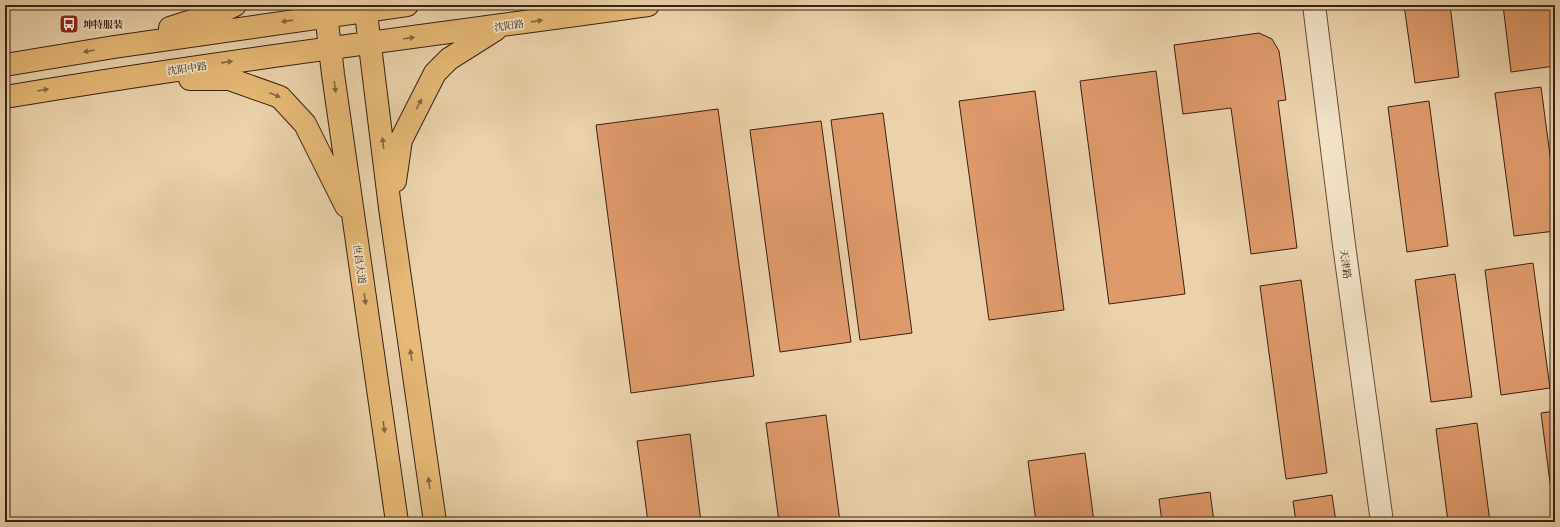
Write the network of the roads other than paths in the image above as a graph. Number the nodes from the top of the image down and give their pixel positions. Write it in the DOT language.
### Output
graph roads {
  1 [pos="235,5"];
  2 [pos="408,5"];
  3 [pos="648,5"];
  4 [pos="1314,5"];
  5 [pos="365,8"];
  6 [pos="325,10"];
  7 [pos="502,26"];
  8 [pos="370,43"];
  9 [pos="114,47"];
  10 [pos="330,48"];
  11 [pos="5,65"];
  12 [pos="113,78"];
  13 [pos="5,97"];
  14 [pos="390,208"];
  15 [pos="354,221"];
  16 [pos="397,522"];
  17 [pos="435,522"];
  18 [pos="1382,522"];
  1 -- 9 [label="main road"];
  2 -- 5 [label="main road"];
  7 -- 3 [label="main road, 沈阳路, one-way"];
  4 -- 18 [label="street, 天津路"];
  5 -- 6 [label="main road"];
  5 -- 8 [label="main road"];
  6 -- 9 [label="main road, one-way"];
  6 -- 10 [label="main road, 世昌大道"];
  8 -- 7 [label="main road, 沈阳路, one-way"];
  14 -- 7 [label="main road, one-way"];
  8 -- 10 [label="main road, 沈阳中路"];
  14 -- 8 [label="main road, one-way"];
  9 -- 11 [label="main road, one-way"];
  12 -- 10 [label="main road, 沈阳中路, one-way"];
  10 -- 15 [label="main road, 世昌大道, one-way"];
  13 -- 12 [label="main road, 沈阳中路, one-way"];
  12 -- 15 [label="main road, one-way"];
  17 -- 14 [label="main road, one-way"];
  15 -- 16 [label="main road, 世昌大道, one-way"];
}
